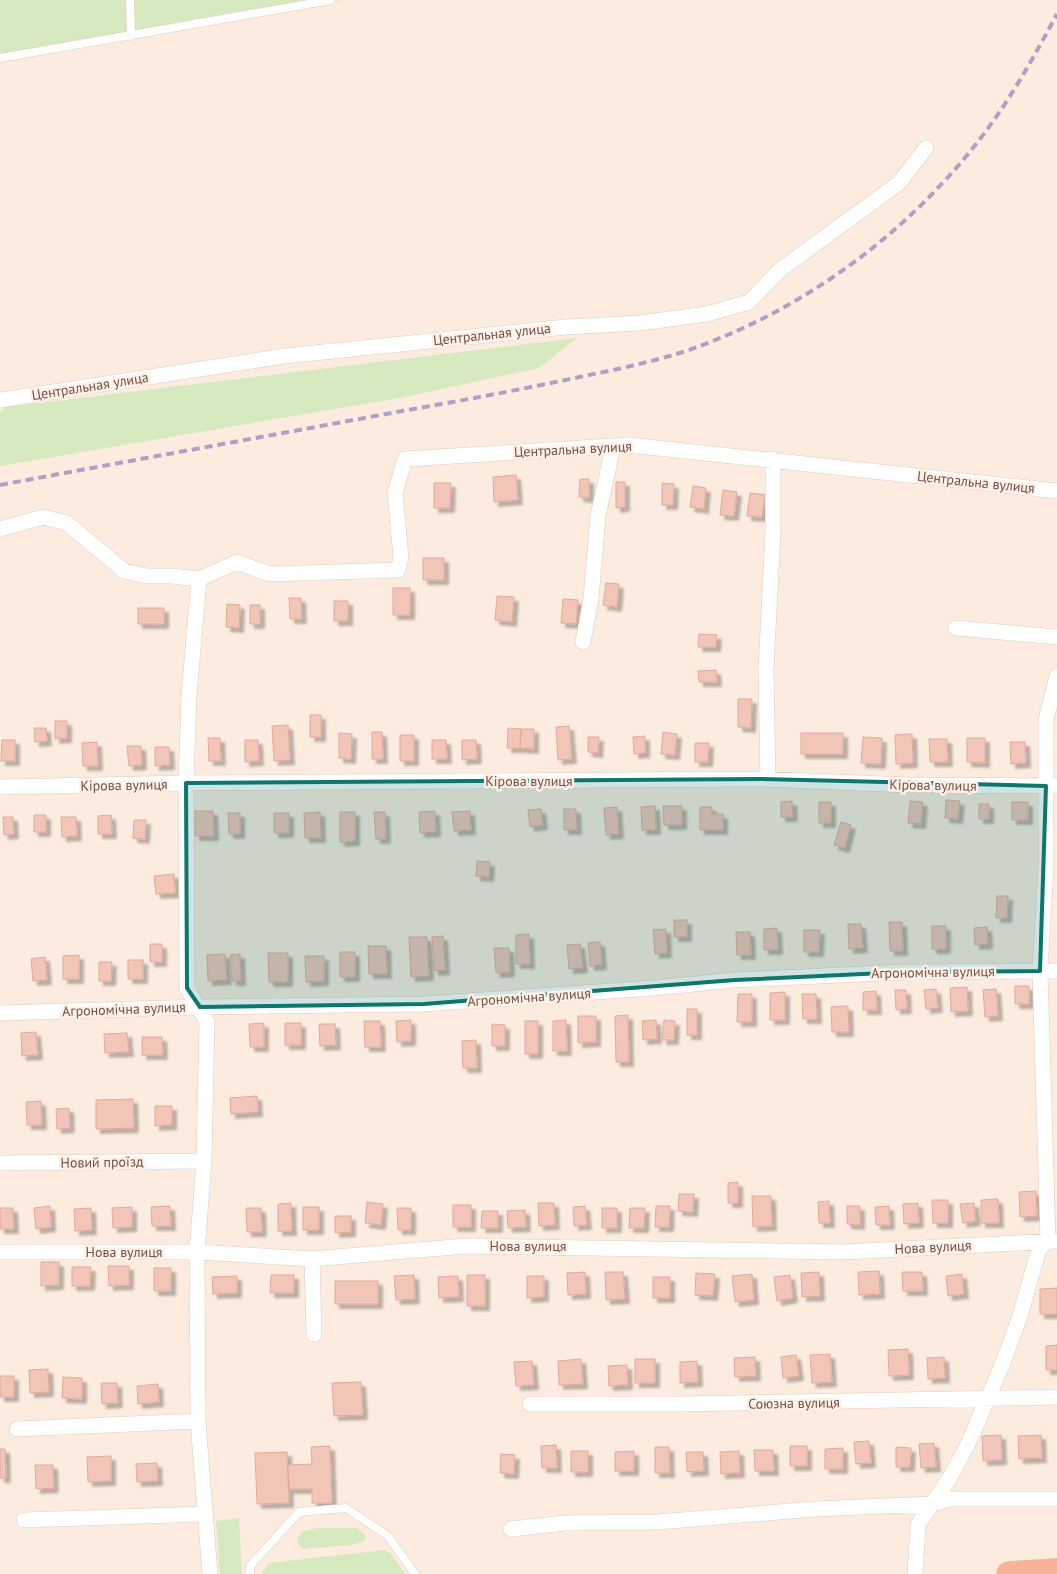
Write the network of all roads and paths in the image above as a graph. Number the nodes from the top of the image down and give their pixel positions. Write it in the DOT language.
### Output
graph roads {
  1 [pos="130,0"];
  2 [pos="332,0"];
  3 [pos="299,3"];
  4 [pos="132,36"];
  5 [pos="0,58"];
  6 [pos="926,148"];
  7 [pos="0,400"];
  8 [pos="613,447"];
  9 [pos="773,460"];
  10 [pos="1057,491"];
  11 [pos="0,529"];
  12 [pos="199,579"];
  13 [pos="956,628"];
  14 [pos="1057,637"];
  15 [pos="583,642"];
  16 [pos="1057,676"];
  17 [pos="768,780"];
  18 [pos="186,783"];
  19 [pos="1052,786"];
  20 [pos="0,787"];
  21 [pos="1040,971"];
  22 [pos="1057,971"];
  23 [pos="200,1007"];
  24 [pos="0,1013"];
  25 [pos="204,1161"];
  26 [pos="0,1163"];
  27 [pos="1052,1240"];
  28 [pos="0,1252"];
  29 [pos="197,1252"];
  30 [pos="312,1259"];
  31 [pos="314,1334"];
  32 [pos="988,1397"];
  33 [pos="1057,1398"];
  34 [pos="530,1404"];
  35 [pos="198,1421"];
  36 [pos="17,1430"];
  37 [pos="1057,1499"];
  38 [pos="932,1504"];
  39 [pos="206,1514"];
  40 [pos="24,1520"];
  41 [pos="511,1529"];
  42 [pos="1057,1571"];
  43 [pos="210,1574"];
  44 [pos="250,1574"];
  45 [pos="415,1574"];
  46 [pos="915,1574"];
  47 [pos="1009,1574"];
  1 -- 4 [label="lane"];
  2 -- 3 [label="lane"];
  3 -- 4 [label="lane"];
  4 -- 5 [label="lane"];
  6 -- 7 [label="street, Центральная улица"];
  8 -- 9 [label="street, Центральна вулиця"];
  8 -- 12 [label="street, Центральна вулиця"];
  8 -- 15 [label="street"];
  9 -- 10 [label="street, Центральна вулиця"];
  9 -- 17 [label="street"];
  11 -- 12 [label="street"];
  12 -- 18 [label="street"];
  13 -- 14 [label="street"];
  16 -- 19 [label="street"];
  17 -- 18 [label="street, Кірова вулиця"];
  17 -- 19 [label="street, Кірова вулиця"];
  18 -- 20 [label="street, Кірова вулиця"];
  18 -- 23 [label="street"];
  19 -- 21 [label="street"];
  21 -- 22 [label="street, Агрономічна вулиця"];
  21 -- 23 [label="street, Агрономічна вулиця"];
  21 -- 27 [label="street"];
  23 -- 24 [label="street, Агрономічна вулиця"];
  23 -- 25 [label="street"];
  25 -- 26 [label="street, Новий проїзд"];
  25 -- 29 [label="street"];
  27 -- 30 [label="street, Нова вулиця"];
  27 -- 32 [label="street"];
  28 -- 29 [label="street, Нова вулиця"];
  29 -- 30 [label="street, Нова вулиця"];
  29 -- 35 [label="street"];
  30 -- 31 [label="street"];
  32 -- 33 [label="street, Союзна вулиця"];
  32 -- 34 [label="street, Союзна вулиця"];
  32 -- 38 [label="street"];
  35 -- 36 [label="street"];
  35 -- 39 [label="street"];
  37 -- 38 [label="street"];
  38 -- 41 [label="street"];
  38 -- 46 [label="street"];
  39 -- 40 [label="street"];
  39 -- 43 [label="street"];
  42 -- 47 [label="highway"];
  44 -- 45 [label="lane"];
}
